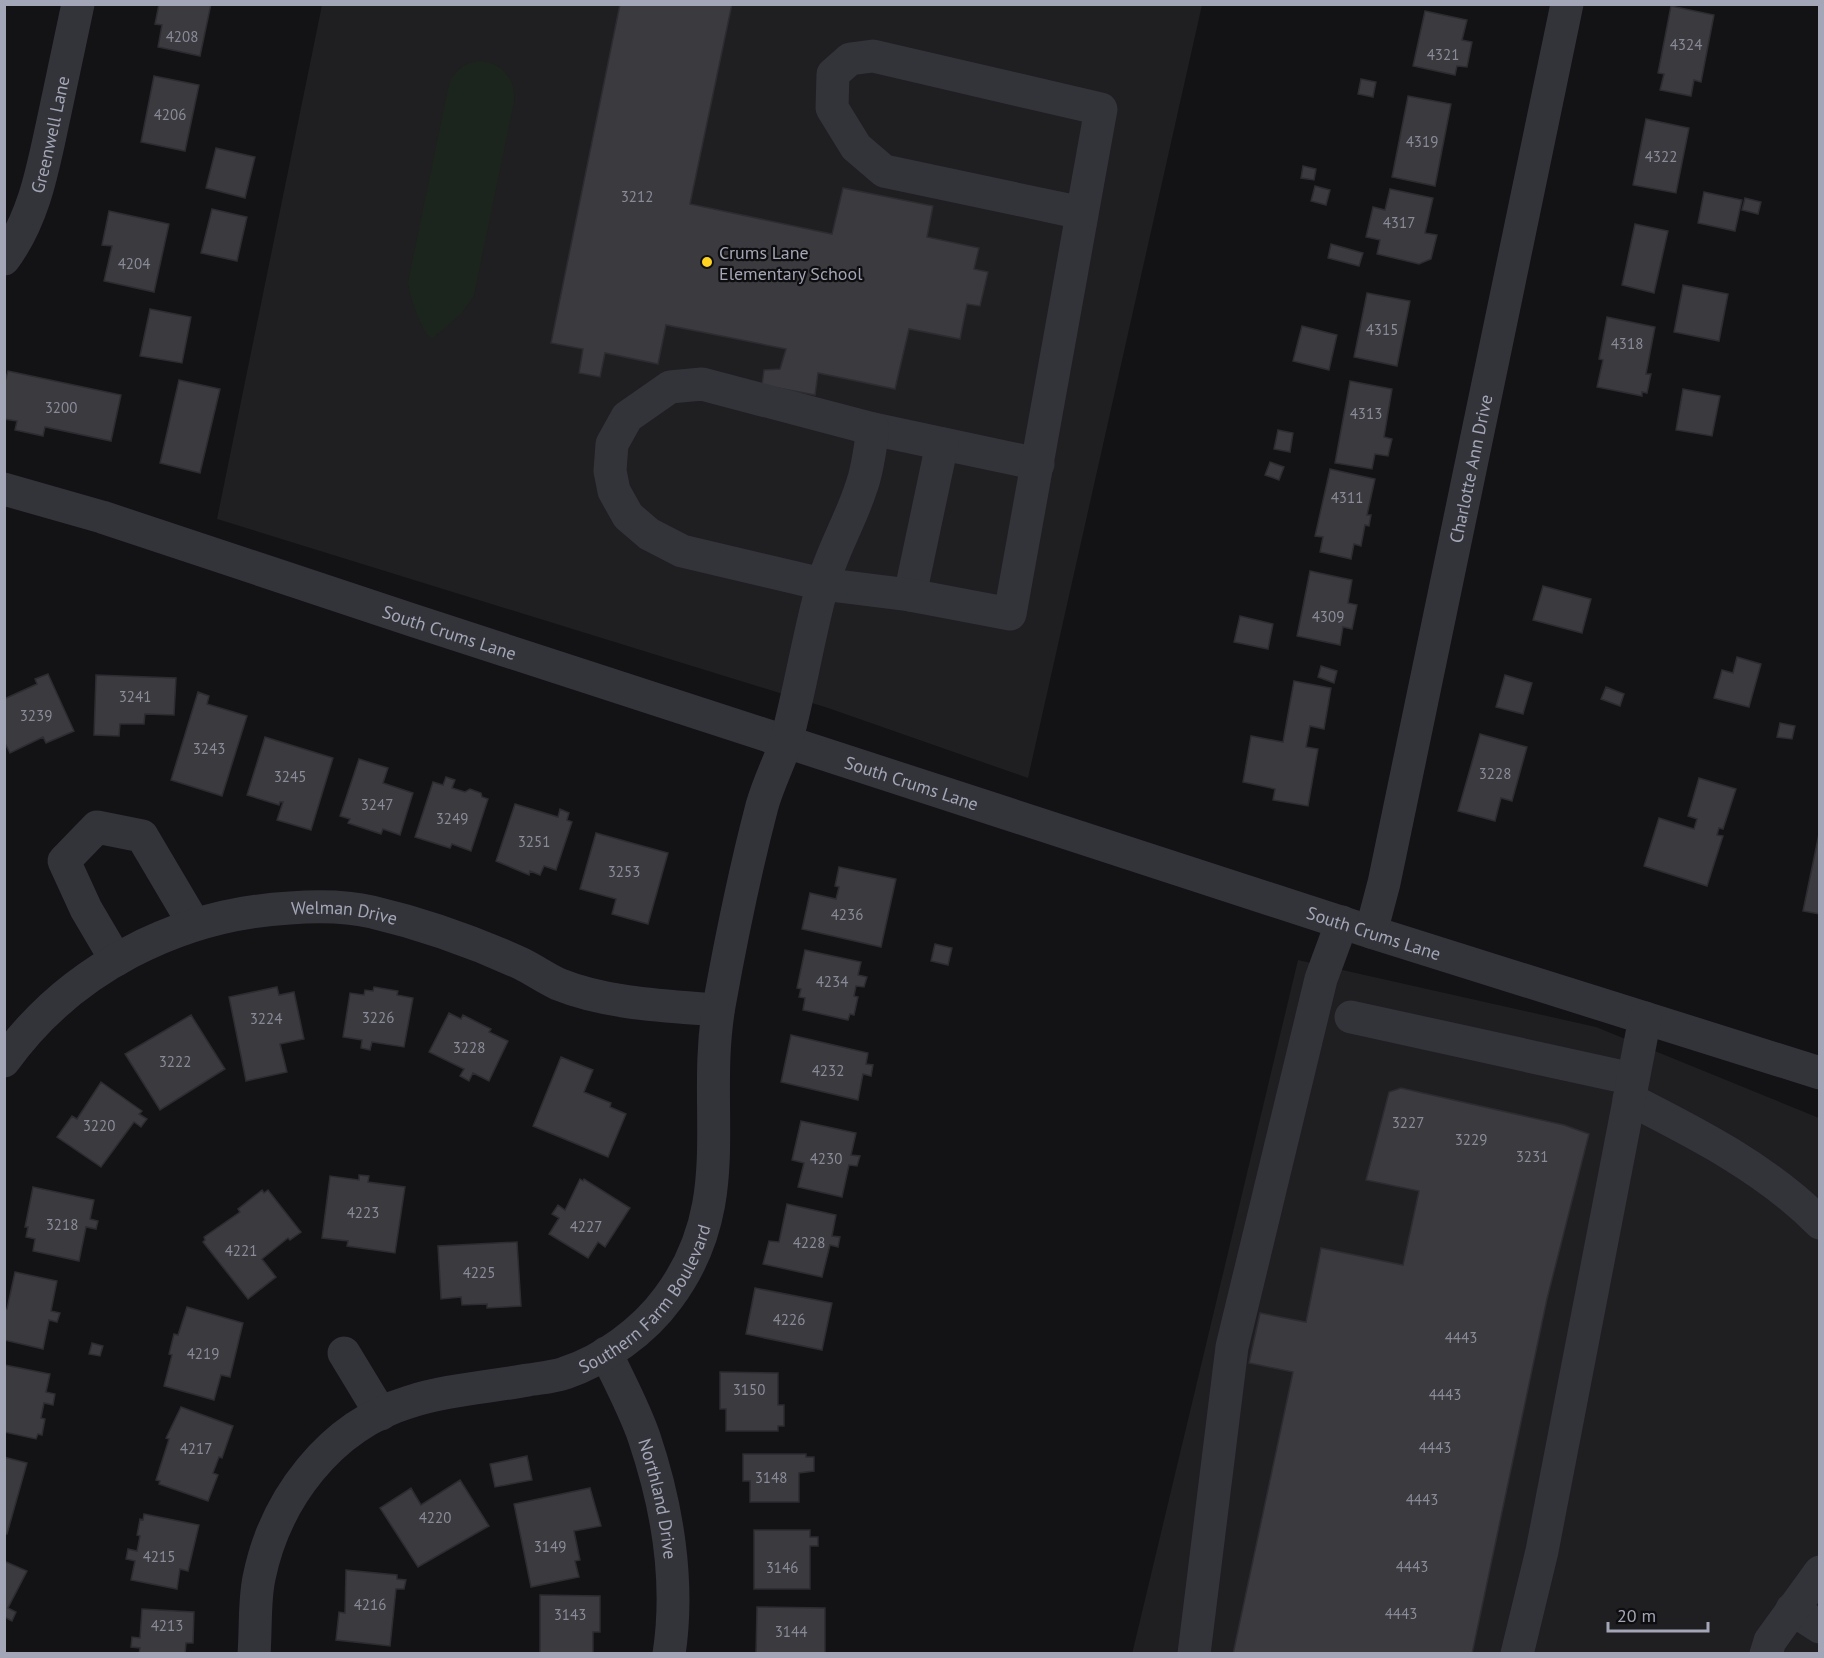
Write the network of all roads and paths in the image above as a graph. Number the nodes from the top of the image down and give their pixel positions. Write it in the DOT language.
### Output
graph roads {
  1 [pos="78,4"];
  2 [pos="1566,4"];
  3 [pos="1082,213"];
  4 [pos="4,259"];
  5 [pos="873,429"];
  6 [pos="942,444"];
  7 [pos="1038,464"];
  8 [pos="4,489"];
  9 [pos="822,584"];
  10 [pos="910,595"];
  11 [pos="786,741"];
  12 [pos="194,924"];
  13 [pos="1356,927"];
  14 [pos="116,960"];
  15 [pos="718,1010"];
  16 [pos="1351,1017"];
  17 [pos="1644,1018"];
  18 [pos="4,1061"];
  19 [pos="1820,1073"];
  20 [pos="1631,1089"];
  21 [pos="1820,1223"];
  22 [pos="344,1353"];
  23 [pos="606,1353"];
  24 [pos="381,1414"];
  25 [pos="1820,1572"];
  26 [pos="1792,1609"];
  27 [pos="1820,1627"];
  28 [pos="254,1653"];
  29 [pos="669,1653"];
  30 [pos="1194,1653"];
  31 [pos="1517,1653"];
  32 [pos="1766,1653"];
  1 -- 4 [label="street, Greenwell Lane"];
  2 -- 13 [label="street, Charlotte Ann Drive"];
  3 -- 3 [label="street"];
  3 -- 7 [label="street"];
  5 -- 6 [label="street"];
  5 -- 9 [label="street, Southern Farm Boulevard"];
  5 -- 9 [label="street"];
  6 -- 7 [label="street"];
  6 -- 10 [label="street"];
  7 -- 10 [label="street"];
  8 -- 11 [label="street, South Crums Lane"];
  9 -- 10 [label="street"];
  9 -- 11 [label="street, Southern Farm Boulevard"];
  11 -- 13 [label="street, South Crums Lane"];
  11 -- 15 [label="street, Southern Farm Boulevard"];
  12 -- 14 [label="street, Welman Drive"];
  12 -- 14 [label="street"];
  12 -- 15 [label="street, Welman Drive"];
  13 -- 17 [label="street, South Crums Lane"];
  13 -- 30 [label="street, Charlotte Ann Drive"];
  14 -- 18 [label="street, Welman Drive"];
  15 -- 23 [label="street, Southern Farm Boulevard"];
  16 -- 20 [label="street"];
  17 -- 19 [label="street, South Crums Lane"];
  17 -- 20 [label="street"];
  20 -- 21 [label="street"];
  20 -- 31 [label="street"];
  22 -- 24 [label="street"];
  23 -- 24 [label="street, Southern Farm Boulevard"];
  23 -- 29 [label="street, Northland Drive"];
  24 -- 28 [label="street, Southern Farm Boulevard"];
  25 -- 26 [label="street"];
  26 -- 27 [label="street"];
  26 -- 32 [label="street"];
}
